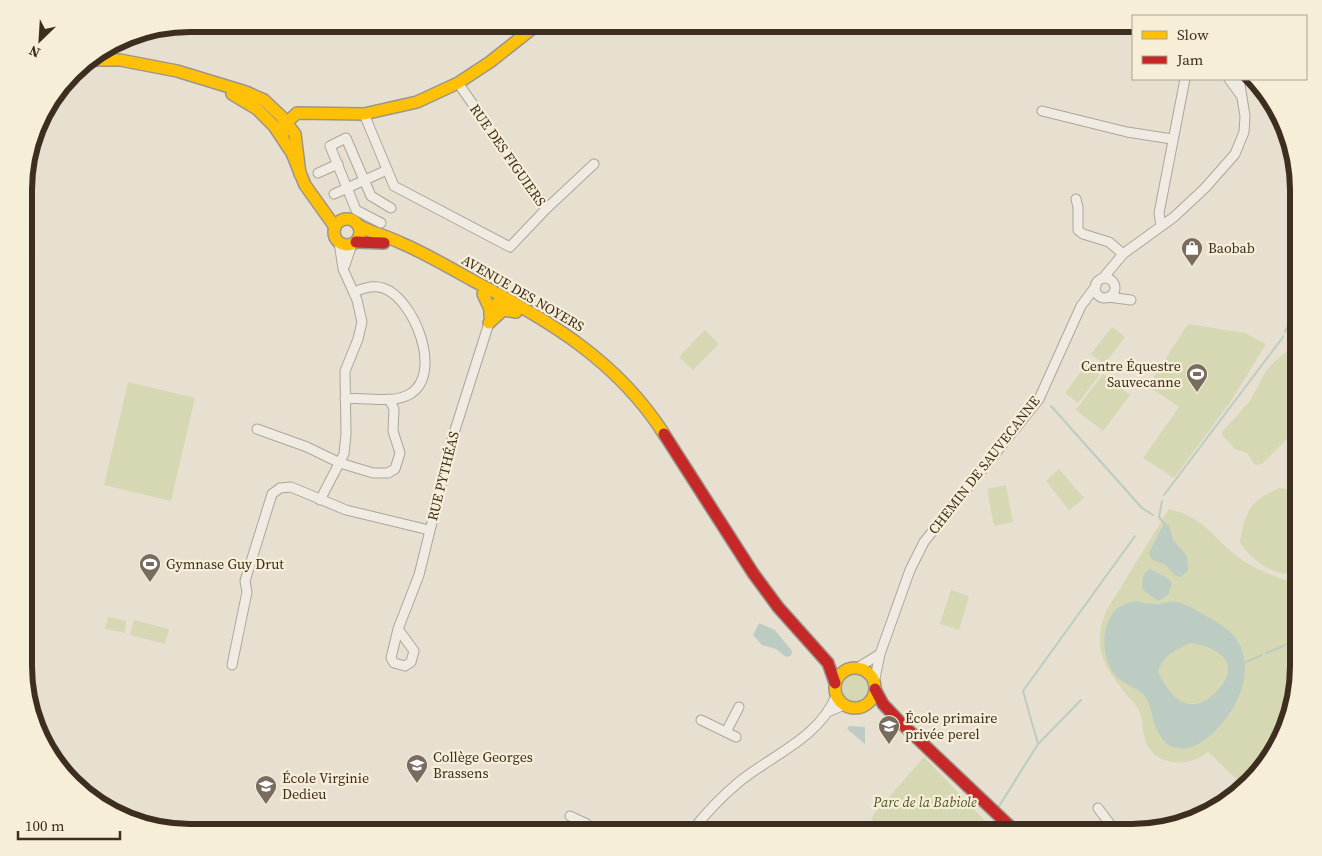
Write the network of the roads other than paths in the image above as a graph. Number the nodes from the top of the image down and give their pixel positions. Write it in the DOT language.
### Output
graph roads {
  1 [pos="528,32"];
  2 [pos="102,60"];
  3 [pos="177,71"];
  4 [pos="1185,80"];
  5 [pos="1230,80"];
  6 [pos="1239,80"];
  7 [pos="458,83"];
  8 [pos="1244,99"];
  9 [pos="1042,111"];
  10 [pos="262,114"];
  11 [pos="364,114"];
  12 [pos="286,126"];
  13 [pos="283,139"];
  14 [pos="1172,140"];
  15 [pos="338,164"];
  16 [pos="594,164"];
  17 [pos="386,170"];
  18 [pos="318,173"];
  19 [pos="300,174"];
  20 [pos="365,180"];
  21 [pos="348,188"];
  22 [pos="334,194"];
  23 [pos="1076,199"];
  24 [pos="317,201"];
  25 [pos="390,208"];
  26 [pos="546,210"];
  27 [pos="344,219"];
  28 [pos="381,223"];
  29 [pos="359,226"];
  30 [pos="1161,226"];
  31 [pos="335,227"];
  32 [pos="340,242"];
  33 [pos="354,243"];
  34 [pos="1121,257"];
  35 [pos="343,269"];
  36 [pos="1103,278"];
  37 [pos="1114,284"];
  38 [pos="1096,286"];
  39 [pos="354,292"];
  40 [pos="1106,297"];
  41 [pos="494,306"];
  42 [pos="1082,306"];
  43 [pos="520,310"];
  44 [pos="490,323"];
  45 [pos="345,399"];
  46 [pos="388,399"];
  47 [pos="257,429"];
  48 [pos="340,464"];
  49 [pos="320,500"];
  50 [pos="429,530"];
  51 [pos="398,629"];
  52 [pos="821,652"];
  53 [pos="880,654"];
  54 [pos="232,665"];
  55 [pos="857,668"];
  56 [pos="835,683"];
  57 [pos="874,686"];
  58 [pos="840,700"];
  59 [pos="865,705"];
  60 [pos="739,707"];
  61 [pos="701,720"];
  62 [pos="901,723"];
  63 [pos="726,732"];
  64 [pos="736,737"];
  65 [pos="1098,808"];
  66 [pos="570,816"];
  67 [pos="699,822"];
  68 [pos="1007,823"];
  69 [pos="1109,823"];
  70 [pos="586,824"];
  1 -- 7 [label="street"];
  2 -- 3 [label="street"];
  3 -- 10 [label="street"];
  3 -- 12 [label="street"];
  4 -- 14 [label="street"];
  5 -- 8 [label="street"];
  6 -- 8 [label="street"];
  7 -- 11 [label="street"];
  7 -- 26 [label="street, RUE DES FIGUIERS"];
  8 -- 30 [label="street"];
  9 -- 14 [label="street"];
  10 -- 12 [label="street"];
  10 -- 13 [label="street"];
  11 -- 12 [label="street"];
  11 -- 17 [label="street, RUE DES FIGUIERS"];
  12 -- 13 [label="street"];
  12 -- 19 [label="street"];
  13 -- 19 [label="street"];
  14 -- 30 [label="street"];
  15 -- 18 [label="street"];
  15 -- 20 [label="street"];
  15 -- 21 [label="street"];
  16 -- 26 [label="street"];
  17 -- 20 [label="street"];
  17 -- 26 [label="street, RUE DES FIGUIERS"];
  19 -- 24 [label="street"];
  20 -- 21 [label="street"];
  20 -- 25 [label="street"];
  21 -- 22 [label="street"];
  21 -- 28 [label="street"];
  23 -- 34 [label="street"];
  24 -- 27 [label="street"];
  24 -- 31 [label="street"];
  27 -- 29 [label="street"];
  27 -- 31 [label="street"];
  29 -- 33 [label="street"];
  29 -- 43 [label="street, AVENUE DES NOYERS"];
  30 -- 34 [label="street"];
  31 -- 32 [label="street"];
  32 -- 33 [label="street"];
  32 -- 35 [label="street"];
  33 -- 35 [label="street"];
  33 -- 41 [label="street, AVENUE DES NOYERS"];
  34 -- 36 [label="street"];
  34 -- 37 [label="street"];
  35 -- 39 [label="street"];
  36 -- 37 [label="street"];
  36 -- 38 [label="street, CHEMIN DE SAUVECANNE"];
  37 -- 40 [label="street"];
  37 -- 40 [label="street"];
  38 -- 40 [label="street"];
  38 -- 42 [label="street, CHEMIN DE SAUVECANNE"];
  39 -- 45 [label="street"];
  39 -- 46 [label="street"];
  40 -- 42 [label="street"];
  41 -- 43 [label="street, AVENUE DES NOYERS"];
  41 -- 44 [label="street"];
  42 -- 53 [label="street, CHEMIN DE SAUVECANNE"];
  43 -- 44 [label="street"];
  43 -- 52 [label="street, AVENUE DES NOYERS"];
  44 -- 50 [label="street, RUE PYTHÉAS"];
  45 -- 46 [label="street"];
  45 -- 48 [label="street"];
  46 -- 48 [label="street"];
  47 -- 48 [label="street"];
  48 -- 49 [label="street"];
  49 -- 50 [label="street"];
  49 -- 54 [label="street"];
  50 -- 51 [label="street, RUE PYTHÉAS"];
  51 -- 51 [label="street, RUE PYTHÉAS"];
  52 -- 55 [label="street, AVENUE DES NOYERS"];
  52 -- 56 [label="street, AVENUE DES NOYERS"];
  53 -- 55 [label="street"];
  53 -- 57 [label="street, CHEMIN DE SAUVECANNE"];
  55 -- 56 [label="street"];
  55 -- 57 [label="street"];
  56 -- 58 [label="street"];
  57 -- 59 [label="street"];
  57 -- 62 [label="street"];
  58 -- 59 [label="street"];
  58 -- 67 [label="street"];
  59 -- 62 [label="street"];
  60 -- 63 [label="street"];
  61 -- 63 [label="street"];
  62 -- 68 [label="street"];
  63 -- 64 [label="street"];
  65 -- 69 [label="street"];
  66 -- 70 [label="street"];
}
